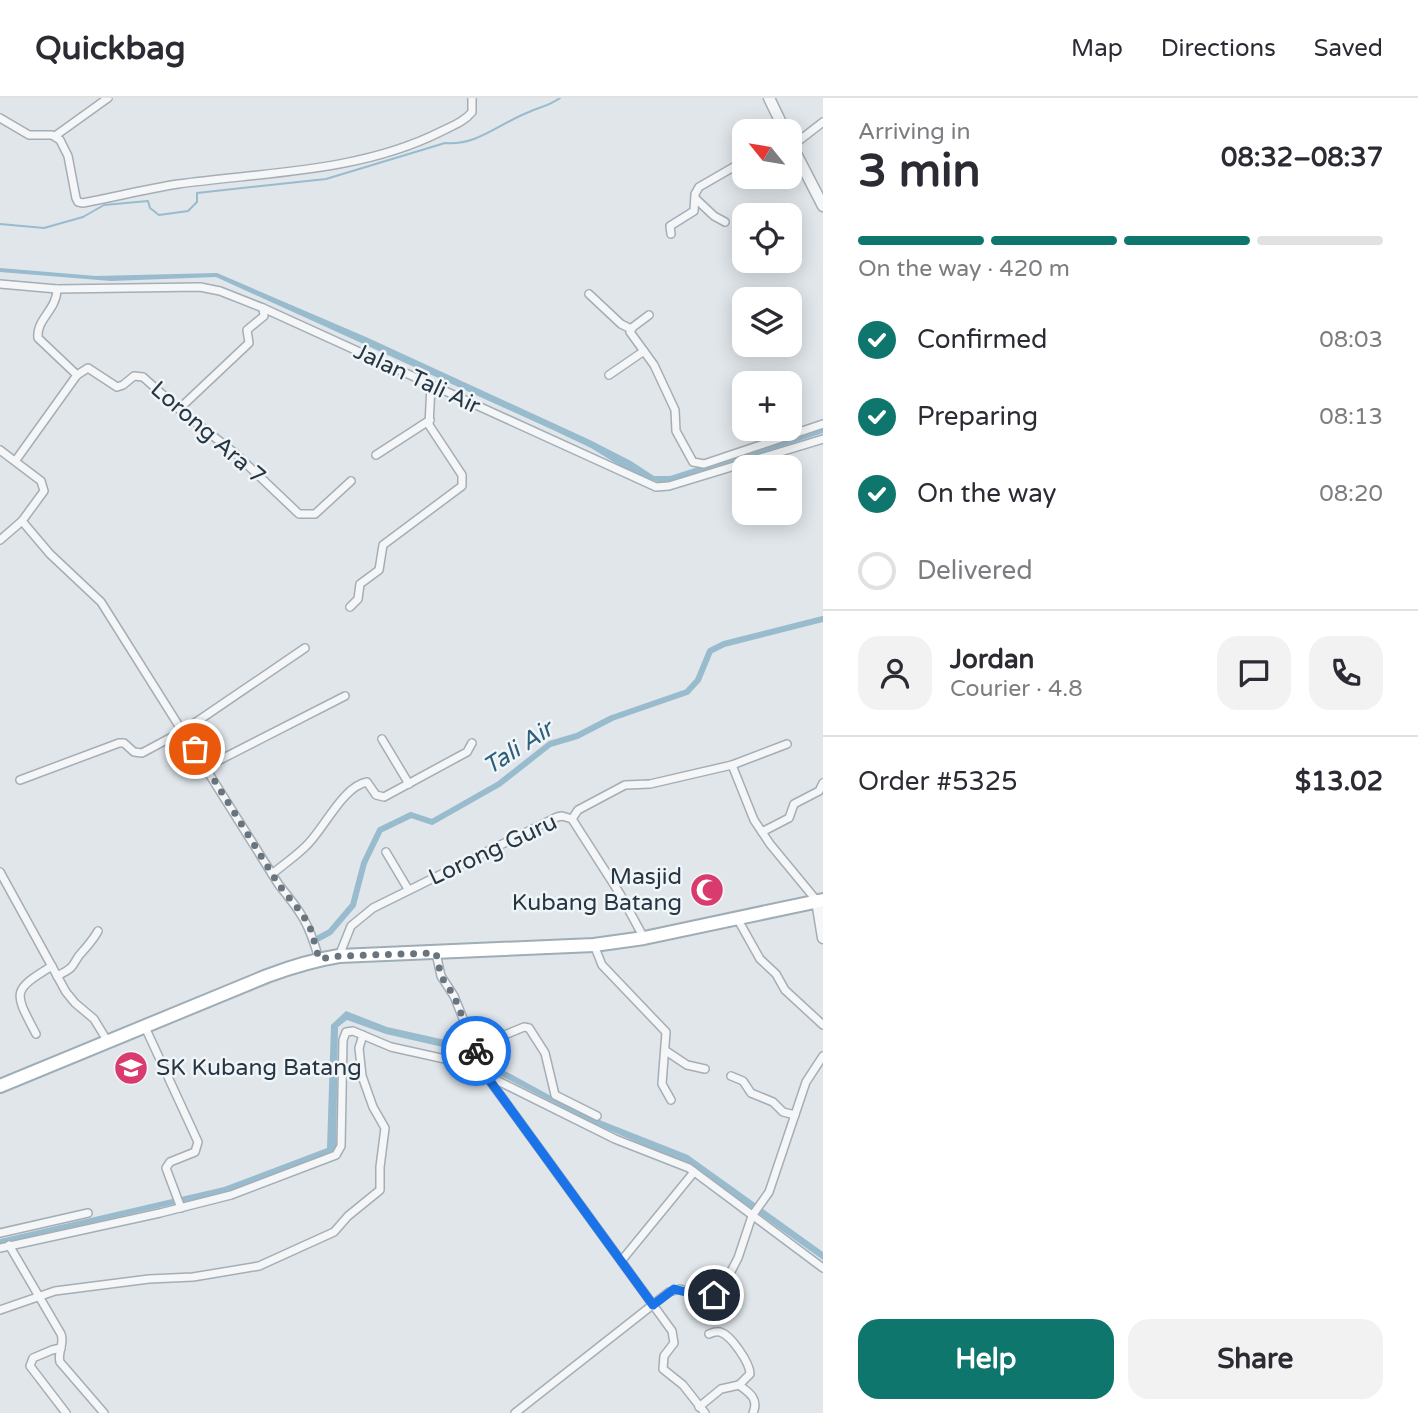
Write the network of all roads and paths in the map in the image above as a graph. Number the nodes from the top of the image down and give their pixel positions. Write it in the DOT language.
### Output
graph roads {
  1 [pos="108,98"];
  2 [pos="472,98"];
  3 [pos="769,98"];
  4 [pos="0,118"];
  5 [pos="779,119"];
  6 [pos="823,122"];
  7 [pos="55,136"];
  8 [pos="802,136"];
  9 [pos="802,165"];
  10 [pos="732,168"];
  11 [pos="695,199"];
  12 [pos="823,206"];
  13 [pos="725,222"];
  14 [pos="671,234"];
  15 [pos="0,284"];
  16 [pos="57,289"];
  17 [pos="589,294"];
  18 [pos="263,308"];
  19 [pos="649,315"];
  20 [pos="631,329"];
  21 [pos="644,351"];
  22 [pos="77,374"];
  23 [pos="609,375"];
  24 [pos="431,386"];
  25 [pos="179,409"];
  26 [pos="429,420"];
  27 [pos="823,424"];
  28 [pos="823,439"];
  29 [pos="0,450"];
  30 [pos="376,455"];
  31 [pos="16,460"];
  32 [pos="351,481"];
  33 [pos="22,521"];
  34 [pos="0,540"];
  35 [pos="350,607"];
  36 [pos="305,648"];
  37 [pos="345,696"];
  38 [pos="183,731"];
  39 [pos="382,739"];
  40 [pos="472,743"];
  41 [pos="787,744"];
  42 [pos="732,765"];
  43 [pos="206,767"];
  44 [pos="20,780"];
  45 [pos="823,783"];
  46 [pos="409,784"];
  47 [pos="572,819"];
  48 [pos="762,832"];
  49 [pos="386,852"];
  50 [pos="0,872"];
  51 [pos="272,874"];
  52 [pos="3,886"];
  53 [pos="408,889"];
  54 [pos="820,901"];
  55 [pos="737,918"];
  56 [pos="98,931"];
  57 [pos="644,938"];
  58 [pos="823,938"];
  59 [pos="594,946"];
  60 [pos="436,953"];
  61 [pos="339,956"];
  62 [pos="319,959"];
  63 [pos="52,966"];
  64 [pos="57,976"];
  65 [pos="823,1025"];
  66 [pos="145,1027"];
  67 [pos="36,1034"];
  68 [pos="363,1035"];
  69 [pos="108,1042"];
  70 [pos="473,1043"];
  71 [pos="666,1051"];
  72 [pos="823,1056"];
  73 [pos="476,1068"];
  74 [pos="705,1069"];
  75 [pos="486,1076"];
  76 [pos="731,1076"];
  77 [pos="0,1086"];
  78 [pos="671,1100"];
  79 [pos="795,1115"];
  80 [pos="597,1116"];
  81 [pos="694,1172"];
  82 [pos="181,1206"];
  83 [pos="88,1213"];
  84 [pos="753,1214"];
  85 [pos="0,1233"];
  86 [pos="9,1245"];
  87 [pos="0,1248"];
  88 [pos="622,1260"];
  89 [pos="823,1268"];
  90 [pos="36,1293"];
  91 [pos="653,1305"];
  92 [pos="0,1310"];
  93 [pos="709,1334"];
  94 [pos="61,1348"];
  95 [pos="739,1385"];
  96 [pos="702,1410"];
  97 [pos="66,1413"];
  98 [pos="104,1413"];
  99 [pos="515,1413"];
  100 [pos="753,1413"];
  1 -- 7 [label="street"];
  2 -- 7 [label="street"];
  3 -- 5 [label="street"];
  4 -- 7 [label="street"];
  6 -- 8 [label="street"];
  9 -- 12 [label="street"];
  10 -- 11 [label="street"];
  11 -- 13 [label="street"];
  11 -- 14 [label="street"];
  15 -- 16 [label="street, Jalan Tali Air"];
  16 -- 18 [label="street, Jalan Tali Air"];
  16 -- 22 [label="street"];
  17 -- 20 [label="street"];
  18 -- 24 [label="street, Jalan Tali Air"];
  18 -- 25 [label="street"];
  19 -- 20 [label="street"];
  20 -- 21 [label="street"];
  21 -- 23 [label="street"];
  21 -- 27 [label="street"];
  22 -- 25 [label="street, Lorong Ara 7"];
  22 -- 31 [label="street"];
  24 -- 26 [label="street"];
  24 -- 28 [label="street, Jalan Tali Air"];
  25 -- 32 [label="street, Lorong Ara 7"];
  26 -- 30 [label="street"];
  26 -- 35 [label="street"];
  29 -- 31 [label="street"];
  31 -- 33 [label="street"];
  33 -- 34 [label="street"];
  33 -- 38 [label="street"];
  36 -- 38 [label="street"];
  37 -- 43 [label="street"];
  38 -- 43 [label="street"];
  38 -- 44 [label="street"];
  39 -- 46 [label="street"];
  40 -- 46 [label="street"];
  41 -- 42 [label="street, Lorong Guru"];
  42 -- 47 [label="street, Lorong Guru"];
  42 -- 48 [label="street"];
  43 -- 51 [label="street"];
  45 -- 48 [label="street"];
  46 -- 51 [label="street"];
  47 -- 53 [label="street, Lorong Guru"];
  47 -- 57 [label="street"];
  48 -- 54 [label="street"];
  49 -- 53 [label="street"];
  50 -- 52 [label="street"];
  51 -- 62 [label="street"];
  52 -- 63 [label="street"];
  53 -- 61 [label="street, Lorong Guru"];
  54 -- 55 [label="main road"];
  54 -- 58 [label="street"];
  55 -- 57 [label="main road"];
  55 -- 65 [label="street"];
  56 -- 64 [label="street"];
  57 -- 59 [label="main road"];
  59 -- 60 [label="main road"];
  59 -- 71 [label="street"];
  60 -- 61 [label="main road"];
  60 -- 70 [label="street"];
  61 -- 62 [label="main road"];
  62 -- 66 [label="main road"];
  63 -- 64 [label="street"];
  63 -- 67 [label="street"];
  64 -- 69 [label="street"];
  66 -- 69 [label="main road"];
  66 -- 82 [label="street"];
  68 -- 73 [label="street"];
  68 -- 82 [label="street"];
  68 -- 90 [label="street"];
  69 -- 77 [label="main road"];
  70 -- 73 [label="street"];
  70 -- 80 [label="street"];
  71 -- 74 [label="street"];
  71 -- 78 [label="street"];
  72 -- 79 [label="street"];
  73 -- 75 [label="street"];
  75 -- 81 [label="street"];
  75 -- 88 [label="street"];
  76 -- 79 [label="street"];
  79 -- 84 [label="street"];
  81 -- 84 [label="street"];
  81 -- 88 [label="street"];
  82 -- 86 [label="street"];
  83 -- 85 [label="street"];
  84 -- 89 [label="street"];
  84 -- 91 [label="street"];
  86 -- 87 [label="street"];
  86 -- 90 [label="street"];
  88 -- 91 [label="street"];
  90 -- 92 [label="street"];
  90 -- 94 [label="street"];
  91 -- 96 [label="street"];
  91 -- 99 [label="street"];
  93 -- 95 [label="street"];
  94 -- 97 [label="street"];
  94 -- 98 [label="street"];
  95 -- 96 [label="street"];
  95 -- 100 [label="street"];
}
